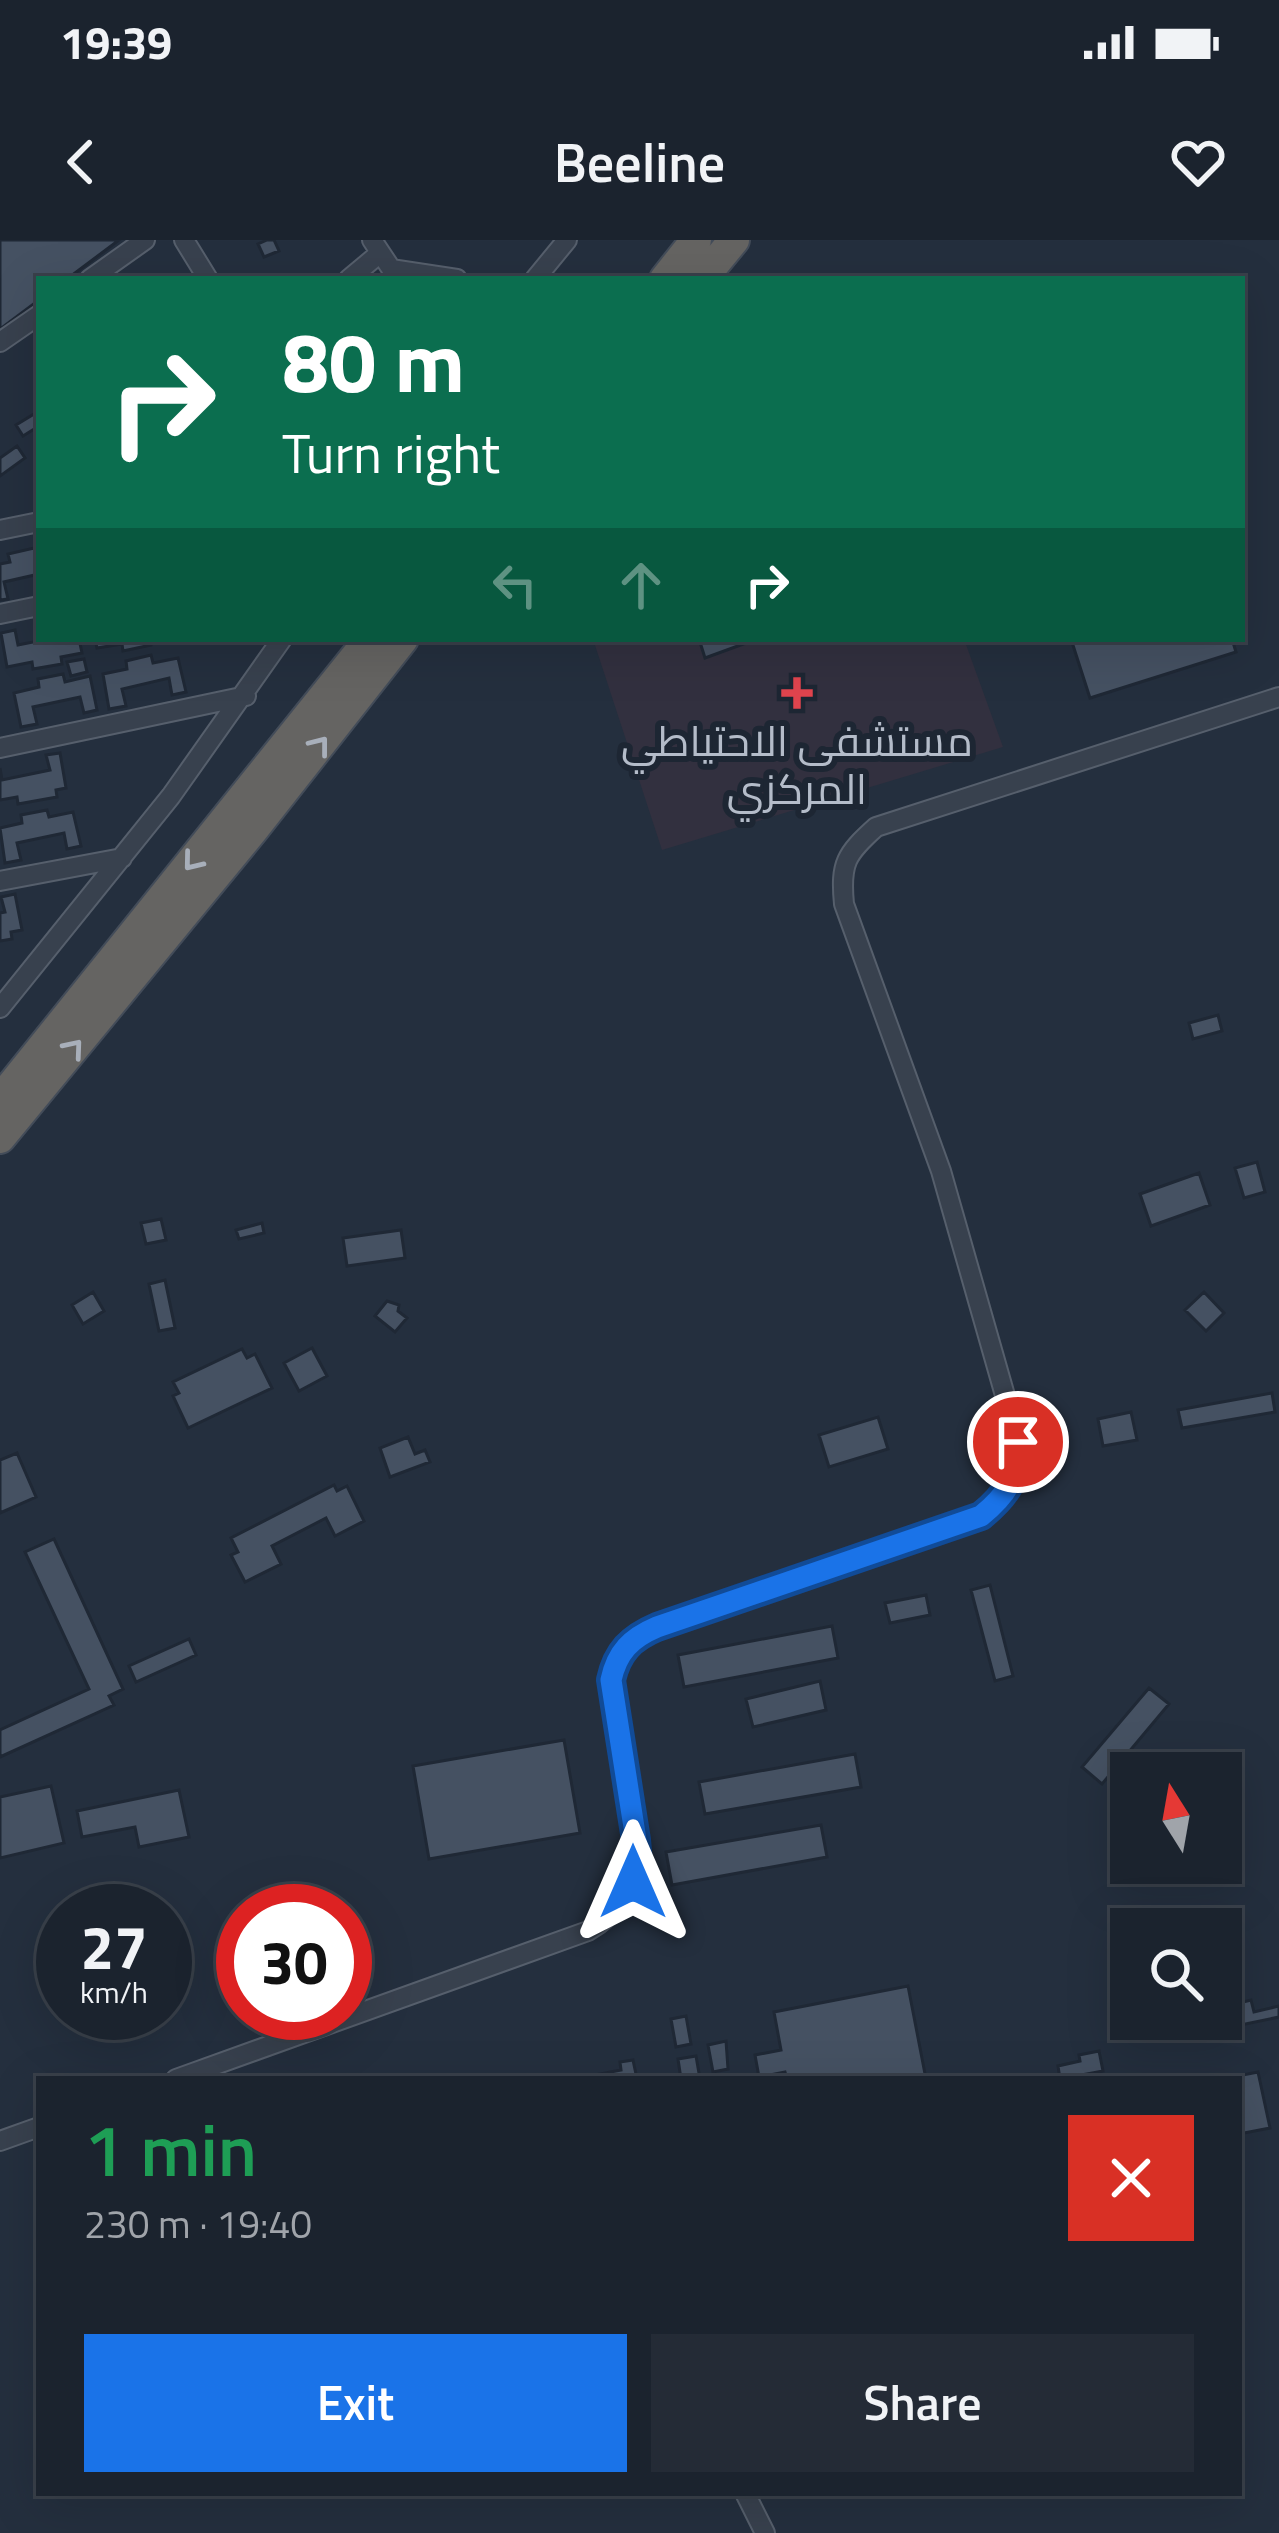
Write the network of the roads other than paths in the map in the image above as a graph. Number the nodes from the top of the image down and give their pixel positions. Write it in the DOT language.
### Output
graph roads {
  1 [pos="145,240"];
  2 [pos="184,240"];
  3 [pos="567,240"];
  4 [pos="696,240"];
  5 [pos="734,240"];
  6 [pos="385,260"];
  7 [pos="94,276"];
  8 [pos="206,276"];
  9 [pos="355,276"];
  10 [pos="446,276"];
  11 [pos="537,276"];
  12 [pos="667,276"];
  13 [pos="704,276"];
  14 [pos="36,317"];
  15 [pos="0,342"];
  16 [pos="36,523"];
  17 [pos="0,530"];
  18 [pos="36,607"];
  19 [pos="0,614"];
  20 [pos="280,642"];
  21 [pos="368,642"];
  22 [pos="402,642"];
  23 [pos="245,696"];
  24 [pos="1279,697"];
  25 [pos="0,748"];
  26 [pos="122,858"];
  27 [pos="0,881"];
  28 [pos="0,1008"];
  29 [pos="0,1100"];
  30 [pos="0,1138"];
  31 [pos="184,2076"];
  32 [pos="36,2128"];
  33 [pos="0,2141"];
  34 [pos="746,2496"];
  35 [pos="765,2533"];
  1 -- 7 [label="street"];
  2 -- 8 [label="street"];
  3 -- 11 [label="street"];
  4 -- 12 [label="highway"];
  5 -- 13 [label="highway"];
  6 -- 9 [label="street"];
  6 -- 10 [label="street"];
  14 -- 15 [label="street"];
  16 -- 17 [label="street"];
  18 -- 19 [label="street"];
  20 -- 23 [label="street"];
  21 -- 29 [label="highway, one-way"];
  30 -- 22 [label="highway, one-way"];
  23 -- 25 [label="street"];
  23 -- 26 [label="street"];
  24 -- 31 [label="street"];
  26 -- 27 [label="street"];
  26 -- 28 [label="street"];
  32 -- 33 [label="street"];
  34 -- 35 [label="street"];
}
